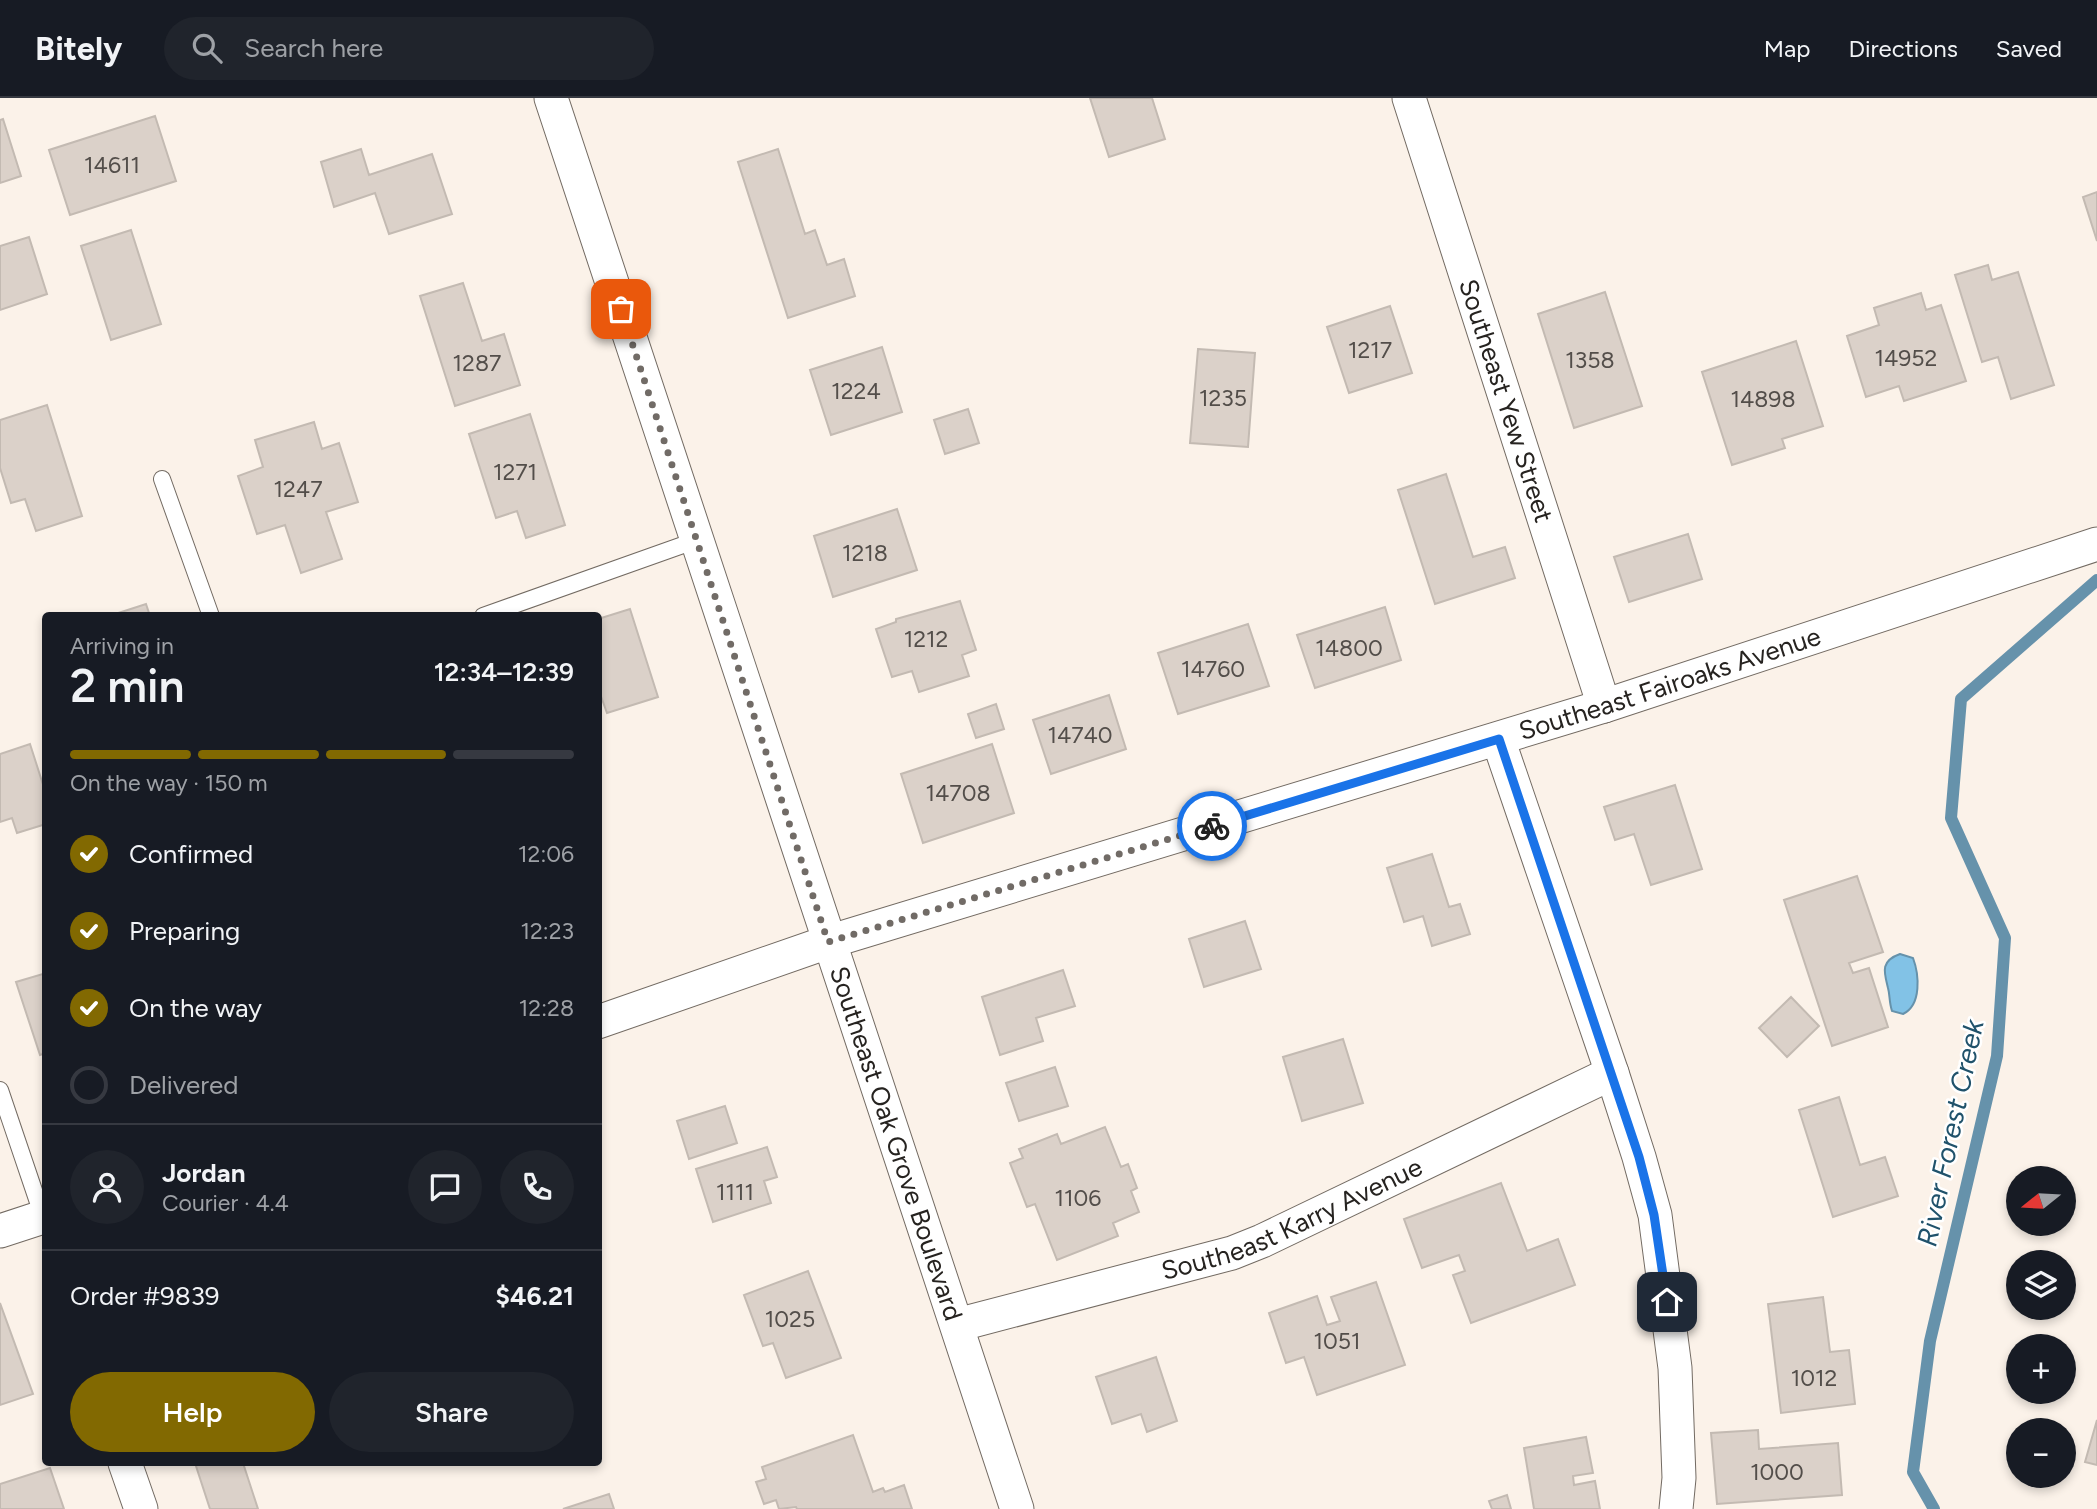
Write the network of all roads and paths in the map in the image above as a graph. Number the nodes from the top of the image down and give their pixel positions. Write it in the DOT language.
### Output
graph roads {
  1 [pos="551,98"];
  2 [pos="1409,98"];
  3 [pos="162,479"];
  4 [pos="697,540"];
  5 [pos="2097,544"];
  6 [pos="210,612"];
  7 [pos="494,612"];
  8 [pos="1604,706"];
  9 [pos="1499,739"];
  10 [pos="828,942"];
  11 [pos="602,1021"];
  12 [pos="1612,1073"];
  13 [pos="0,1090"];
  14 [pos="42,1211"];
  15 [pos="42,1221"];
  16 [pos="0,1231"];
  17 [pos="957,1325"];
  18 [pos="126,1466"];
  19 [pos="141,1509"];
  20 [pos="1017,1509"];
  21 [pos="1676,1509"];
  1 -- 4 [label="street, Southeast Oak Grove Boulevard"];
  2 -- 8 [label="street, Southeast Yew Street"];
  3 -- 6 [label="lane"];
  4 -- 7 [label="lane"];
  4 -- 10 [label="street, Southeast Oak Grove Boulevard"];
  5 -- 8 [label="street, Southeast Fairoaks Avenue"];
  8 -- 9 [label="street, Southeast Fairoaks Avenue"];
  9 -- 10 [label="street, Southeast Fairoaks Avenue"];
  9 -- 12 [label="street"];
  10 -- 11 [label="street, Southeast Fairoaks Avenue"];
  10 -- 17 [label="street, Southeast Oak Grove Boulevard"];
  12 -- 17 [label="street, Southeast Karry Avenue"];
  12 -- 21 [label="street"];
  13 -- 14 [label="lane"];
  15 -- 16 [label="street"];
  17 -- 20 [label="street, Southeast Oak Grove Boulevard"];
  18 -- 19 [label="street"];
}
